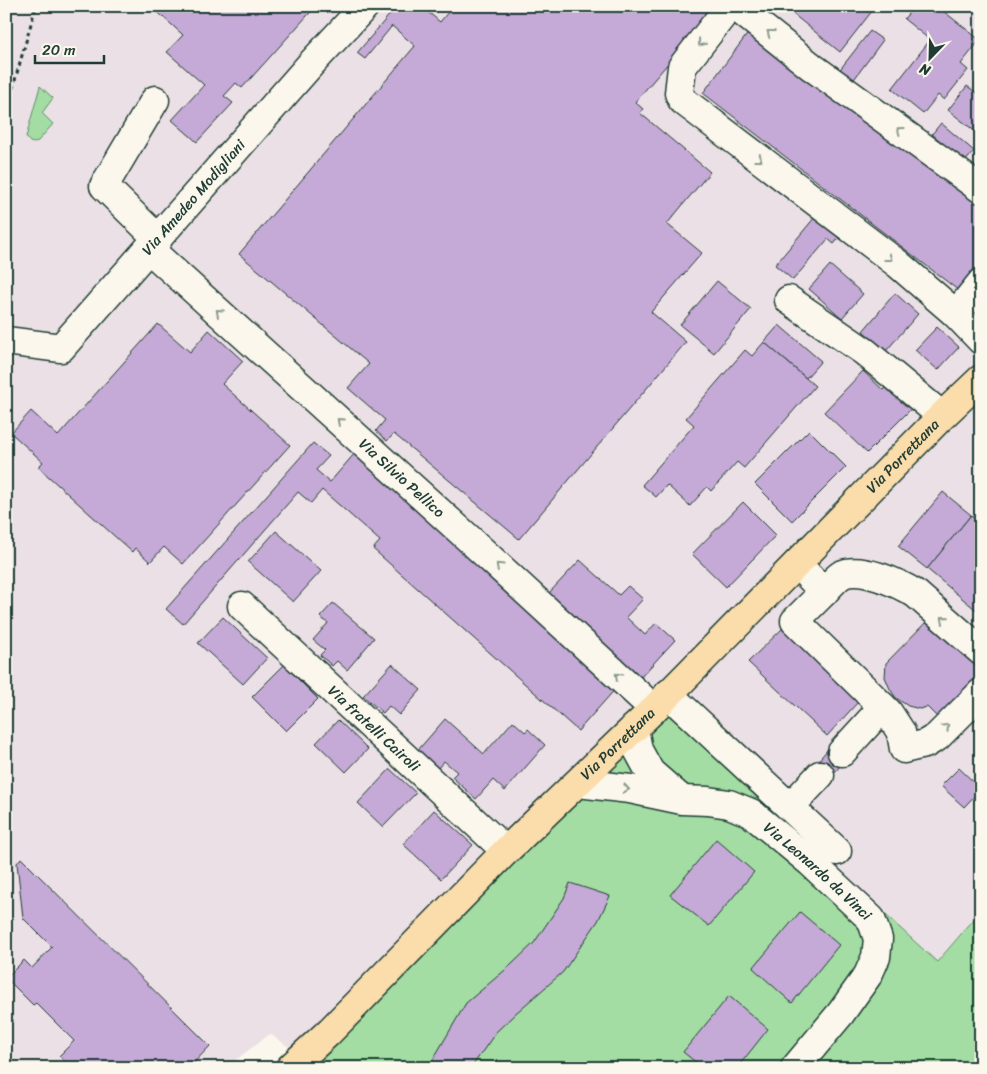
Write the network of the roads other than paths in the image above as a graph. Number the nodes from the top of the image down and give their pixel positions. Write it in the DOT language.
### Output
graph roads {
  1 [pos="365,6"];
  2 [pos="734,6"];
  3 [pos="155,100"];
  4 [pos="981,189"];
  5 [pos="153,244"];
  6 [pos="981,283"];
  7 [pos="789,300"];
  8 [pos="956,314"];
  9 [pos="981,340"];
  10 [pos="6,341"];
  11 [pos="981,379"];
  12 [pos="942,416"];
  13 [pos="797,564"];
  14 [pos="824,592"];
  15 [pos="242,606"];
  16 [pos="981,651"];
  17 [pos="981,692"];
  18 [pos="661,702"];
  19 [pos="883,707"];
  20 [pos="634,728"];
  21 [pos="842,752"];
  22 [pos="820,775"];
  23 [pos="578,783"];
  24 [pos="682,800"];
  25 [pos="790,808"];
  26 [pos="506,851"];
  27 [pos="837,851"];
  28 [pos="290,1068"];
  29 [pos="794,1068"];
  1 -- 5 [label="street, Via Amedeo Modigliani"];
  4 -- 2 [label="street, one-way"];
  2 -- 8 [label="street, one-way"];
  3 -- 5 [label="street, Via Silvio Pellico"];
  5 -- 10 [label="street, Via Amedeo Modigliani"];
  18 -- 5 [label="street, Via Silvio Pellico, one-way"];
  6 -- 8 [label="street"];
  7 -- 12 [label="street, Via Porrettana"];
  8 -- 9 [label="street"];
  11 -- 12 [label="main road, Via Porrettana"];
  12 -- 13 [label="main road, Via Porrettana"];
  13 -- 14 [label="street"];
  13 -- 18 [label="main road, Via Porrettana"];
  16 -- 14 [label="street, one-way"];
  14 -- 19 [label="street"];
  15 -- 26 [label="street, Via fratelli Cairoli"];
  19 -- 17 [label="street, one-way"];
  18 -- 20 [label="main road, Via Porrettana"];
  18 -- 25 [label="street, Via Silvio Pellico"];
  19 -- 21 [label="street"];
  20 -- 23 [label="main road, Via Porrettana"];
  20 -- 24 [label="street"];
  22 -- 25 [label="street"];
  23 -- 24 [label="street, Via Leonardo da Vinci, one-way"];
  23 -- 26 [label="main road, Via Porrettana"];
  24 -- 29 [label="street, Via Leonardo da Vinci"];
  25 -- 27 [label="street, Via Silvio Pellico"];
  26 -- 28 [label="main road, Via Porrettana"];
}
